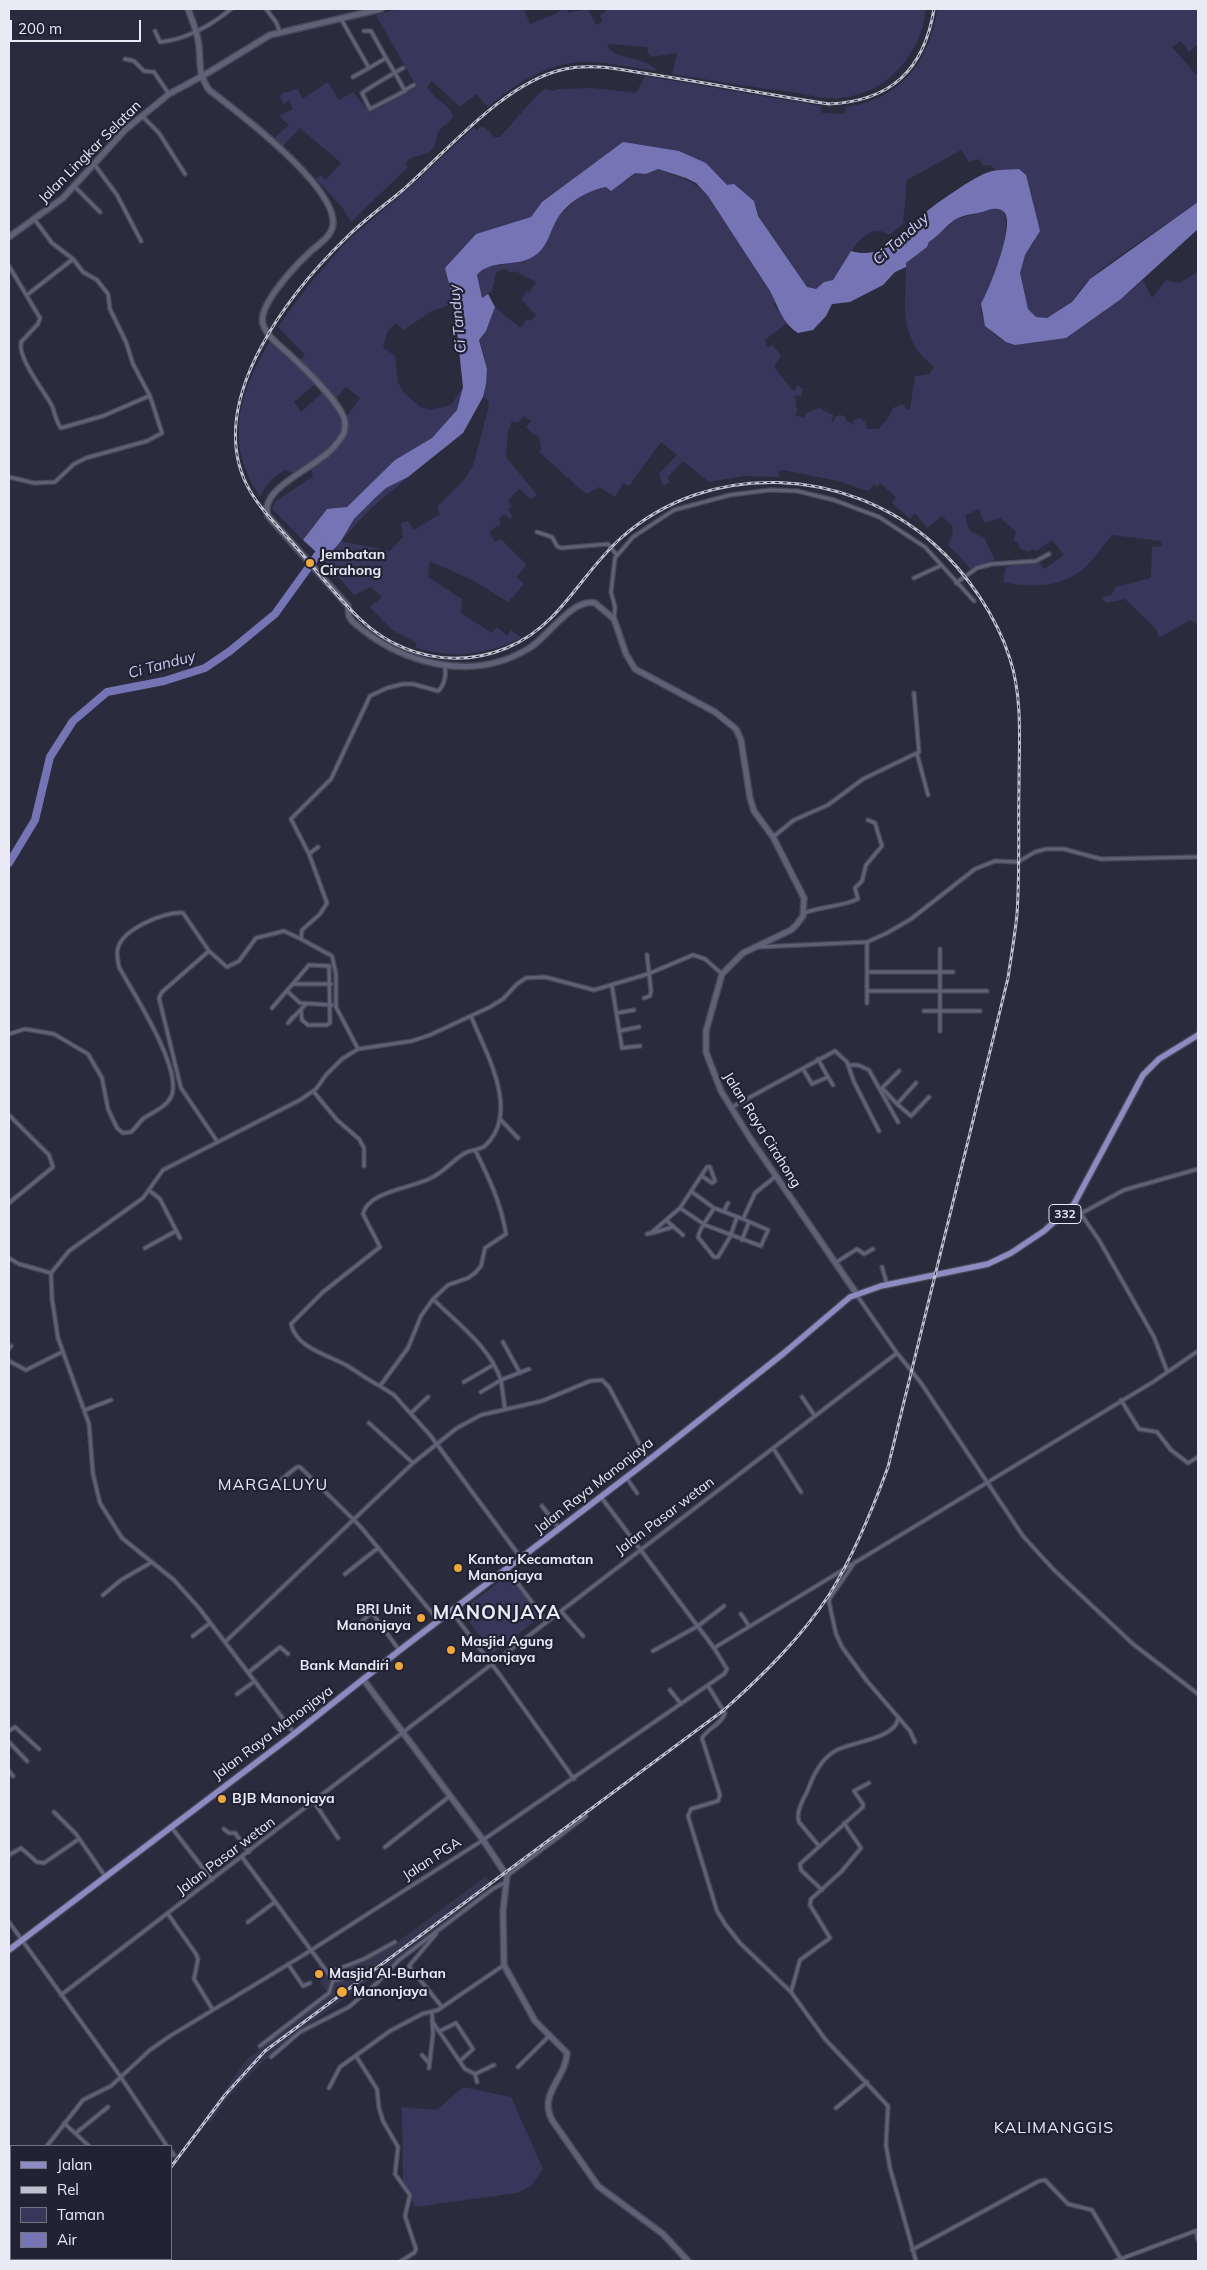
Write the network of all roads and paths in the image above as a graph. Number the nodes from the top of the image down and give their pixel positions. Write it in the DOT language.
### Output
graph roads {
  1 [pos="188,9"];
  2 [pos="231,9"];
  3 [pos="266,9"];
  4 [pos="381,9"];
  5 [pos="341,19"];
  6 [pos="155,31"];
  7 [pos="364,31"];
  8 [pos="196,32"];
  9 [pos="280,32"];
  10 [pos="386,58"];
  11 [pos="125,59"];
  12 [pos="369,68"];
  13 [pos="403,68"];
  14 [pos="395,73"];
  15 [pos="201,77"];
  16 [pos="353,77"];
  17 [pos="414,85"];
  18 [pos="405,90"];
  19 [pos="169,94"];
  20 [pos="142,115"];
  21 [pos="94,164"];
  22 [pos="185,174"];
  23 [pos="75,187"];
  24 [pos="100,212"];
  25 [pos="35,220"];
  26 [pos="9,237"];
  27 [pos="142,241"];
  28 [pos="73,259"];
  29 [pos="9,266"];
  30 [pos="27,294"];
  31 [pos="150,396"];
  32 [pos="9,477"];
  33 [pos="537,532"];
  34 [pos="616,554"];
  35 [pos="1049,554"];
  36 [pos="940,566"];
  37 [pos="914,578"];
  38 [pos="956,583"];
  39 [pos="974,601"];
  40 [pos="614,619"];
  41 [pos="444,666"];
  42 [pos="914,693"];
  43 [pos="917,754"];
  44 [pos="928,795"];
  45 [pos="868,820"];
  46 [pos="773,837"];
  47 [pos="318,847"];
  48 [pos="309,854"];
  49 [pos="1198,857"];
  50 [pos="803,913"];
  51 [pos="301,939"];
  52 [pos="867,942"];
  53 [pos="754,947"];
  54 [pos="940,949"];
  55 [pos="209,951"];
  56 [pos="646,955"];
  57 [pos="868,972"];
  58 [pos="940,972"];
  59 [pos="953,972"];
  60 [pos="648,974"];
  61 [pos="722,974"];
  62 [pos="293,984"];
  63 [pos="331,984"];
  64 [pos="612,986"];
  65 [pos="287,991"];
  66 [pos="868,991"];
  67 [pos="987,991"];
  68 [pos="940,992"];
  69 [pos="644,998"];
  70 [pos="868,1003"];
  71 [pos="306,1004"];
  72 [pos="331,1004"];
  73 [pos="336,1007"];
  74 [pos="272,1008"];
  75 [pos="301,1010"];
  76 [pos="634,1010"];
  77 [pos="924,1011"];
  78 [pos="980,1011"];
  79 [pos="940,1012"];
  80 [pos="617,1013"];
  81 [pos="471,1016"];
  82 [pos="293,1017"];
  83 [pos="638,1027"];
  84 [pos="940,1031"];
  85 [pos="620,1032"];
  86 [pos="9,1034"];
  87 [pos="1198,1035"];
  88 [pos="640,1046"];
  89 [pos="358,1049"];
  90 [pos="818,1059"];
  91 [pos="848,1065"];
  92 [pos="803,1069"];
  93 [pos="899,1071"];
  94 [pos="828,1077"];
  95 [pos="916,1083"];
  96 [pos="833,1085"];
  97 [pos="173,1086"];
  98 [pos="181,1088"];
  99 [pos="882,1089"];
  100 [pos="313,1091"];
  101 [pos="929,1097"];
  102 [pos="897,1104"];
  103 [pos="732,1108"];
  104 [pos="9,1115"];
  105 [pos="500,1119"];
  106 [pos="898,1122"];
  107 [pos="879,1131"];
  108 [pos="518,1138"];
  109 [pos="217,1141"];
  110 [pos="475,1150"];
  111 [pos="364,1166"];
  112 [pos="1198,1169"];
  113 [pos="702,1176"];
  114 [pos="776,1176"];
  115 [pos="150,1191"];
  116 [pos="692,1192"];
  117 [pos="9,1203"];
  118 [pos="728,1203"];
  119 [pos="1074,1204"];
  120 [pos="680,1208"];
  121 [pos="714,1208"];
  122 [pos="724,1211"];
  123 [pos="1082,1214"];
  124 [pos="737,1217"];
  125 [pos="743,1219"];
  126 [pos="667,1221"];
  127 [pos="749,1222"];
  128 [pos="705,1225"];
  129 [pos="673,1227"];
  130 [pos="176,1231"];
  131 [pos="651,1233"];
  132 [pos="647,1234"];
  133 [pos="683,1235"];
  134 [pos="730,1237"];
  135 [pos="180,1238"];
  136 [pos="742,1240"];
  137 [pos="145,1248"];
  138 [pos="873,1249"];
  139 [pos="9,1258"];
  140 [pos="836,1263"];
  141 [pos="882,1267"];
  142 [pos="51,1273"];
  143 [pos="888,1285"];
  144 [pos="856,1293"];
  145 [pos="433,1299"];
  146 [pos="503,1342"];
  147 [pos="1198,1351"];
  148 [pos="62,1352"];
  149 [pos="897,1353"];
  150 [pos="9,1361"];
  151 [pos="493,1365"];
  152 [pos="528,1370"];
  153 [pos="1167,1371"];
  154 [pos="520,1373"];
  155 [pos="501,1380"];
  156 [pos="464,1382"];
  157 [pos="380,1386"];
  158 [pos="480,1392"];
  159 [pos="428,1397"];
  160 [pos="802,1397"];
  161 [pos="111,1400"];
  162 [pos="1121,1400"];
  163 [pos="505,1409"];
  164 [pos="85,1410"];
  165 [pos="411,1413"];
  166 [pos="815,1416"];
  167 [pos="369,1423"];
  168 [pos="435,1445"];
  169 [pos="773,1448"];
  170 [pos="1198,1457"];
  171 [pos="649,1460"];
  172 [pos="414,1464"];
  173 [pos="625,1477"];
  174 [pos="282,1479"];
  175 [pos="986,1482"];
  176 [pos="802,1492"];
  177 [pos="637,1493"];
  178 [pos="600,1496"];
  179 [pos="542,1506"];
  180 [pos="354,1519"];
  181 [pos="559,1528"];
  182 [pos="378,1548"];
  183 [pos="640,1550"];
  184 [pos="521,1558"];
  185 [pos="856,1561"];
  186 [pos="152,1562"];
  187 [pos="507,1569"];
  188 [pos="345,1574"];
  189 [pos="103,1595"];
  190 [pos="724,1606"];
  191 [pos="451,1611"];
  192 [pos="561,1611"];
  193 [pos="741,1614"];
  194 [pos="438,1620"];
  195 [pos="546,1621"];
  196 [pos="210,1623"];
  197 [pos="358,1624"];
  198 [pos="698,1626"];
  199 [pos="750,1626"];
  200 [pos="193,1636"];
  201 [pos="583,1636"];
  202 [pos="225,1642"];
  203 [pos="714,1648"];
  204 [pos="400,1650"];
  205 [pos="653,1651"];
  206 [pos="288,1654"];
  207 [pos="492,1664"];
  208 [pos="249,1672"];
  209 [pos="363,1679"];
  210 [pos="255,1681"];
  211 [pos="708,1686"];
  212 [pos="670,1690"];
  213 [pos="237,1694"];
  214 [pos="1198,1694"];
  215 [pos="681,1704"];
  216 [pos="898,1718"];
  217 [pos="9,1731"];
  218 [pos="403,1733"];
  219 [pos="294,1734"];
  220 [pos="9,1742"];
  221 [pos="915,1742"];
  222 [pos="39,1749"];
  223 [pos="27,1761"];
  224 [pos="9,1771"];
  225 [pos="14,1776"];
  226 [pos="574,1778"];
  227 [pos="869,1783"];
  228 [pos="450,1796"];
  229 [pos="314,1802"];
  230 [pos="54,1812"];
  231 [pos="586,1816"];
  232 [pos="844,1823"];
  233 [pos="172,1827"];
  234 [pos="224,1829"];
  235 [pos="338,1838"];
  236 [pos="79,1839"];
  237 [pos="484,1840"];
  238 [pos="819,1846"];
  239 [pos="385,1847"];
  240 [pos="249,1852"];
  241 [pos="9,1855"];
  242 [pos="242,1857"];
  243 [pos="105,1876"];
  244 [pos="507,1879"];
  245 [pos="212,1880"];
  246 [pos="822,1890"];
  247 [pos="275,1902"];
  248 [pos="168,1914"];
  249 [pos="9,1922"];
  250 [pos="248,1922"];
  251 [pos="438,1932"];
  252 [pos="22,1940"];
  253 [pos="395,1942"];
  254 [pos="9,1950"];
  255 [pos="311,1950"];
  256 [pos="288,1964"];
  257 [pos="504,1965"];
  258 [pos="328,1973"];
  259 [pos="347,1977"];
  260 [pos="334,1981"];
  261 [pos="310,1983"];
  262 [pos="791,1992"];
  263 [pos="61,1995"];
  264 [pos="442,2007"];
  265 [pos="213,2010"];
  266 [pos="432,2012"];
  267 [pos="432,2021"];
  268 [pos="440,2031"];
  269 [pos="550,2035"];
  270 [pos="260,2046"];
  271 [pos="422,2055"];
  272 [pos="356,2056"];
  273 [pos="271,2057"];
  274 [pos="461,2060"];
  275 [pos="430,2064"];
  276 [pos="494,2065"];
  277 [pos="518,2067"];
  278 [pos="429,2068"];
  279 [pos="475,2074"];
  280 [pos="122,2076"];
  281 [pos="477,2082"];
  282 [pos="867,2082"];
  283 [pos="329,2088"];
  284 [pos="108,2107"];
  285 [pos="836,2108"];
  286 [pos="64,2123"];
  287 [pos="76,2133"];
  288 [pos="48,2145"];
  289 [pos="89,2145"];
  290 [pos="166,2145"];
  291 [pos="1197,2230"];
  292 [pos="1198,2240"];
  293 [pos="912,2250"];
  294 [pos="1121,2259"];
  295 [pos="401,2261"];
  296 [pos="688,2261"];
  297 [pos="916,2261"];
  298 [pos="1115,2261"];
  1 -- 8 [label="street"];
  2 -- 8 [label="street"];
  3 -- 9 [label="street"];
  4 -- 5 [label="street, Jalan Lingkar Selatan"];
  5 -- 9 [label="street, Jalan Lingkar Selatan"];
  5 -- 12 [label="street"];
  6 -- 8 [label="street"];
  7 -- 10 [label="street"];
  8 -- 15 [label="street"];
  9 -- 15 [label="street, Jalan Lingkar Selatan"];
  10 -- 12 [label="street"];
  10 -- 14 [label="street"];
  11 -- 19 [label="street"];
  12 -- 16 [label="street"];
  13 -- 14 [label="street"];
  14 -- 18 [label="street"];
  14 -- 18 [label="street"];
  15 -- 19 [label="street, Jalan Lingkar Selatan"];
  15 -- 41 [label="street"];
  17 -- 18 [label="street"];
  19 -- 20 [label="street, Jalan Lingkar Selatan"];
  20 -- 21 [label="street, Jalan Lingkar Selatan"];
  20 -- 22 [label="street"];
  21 -- 23 [label="street, Jalan Lingkar Selatan"];
  21 -- 27 [label="street"];
  23 -- 24 [label="street"];
  23 -- 25 [label="street, Jalan Lingkar Selatan"];
  25 -- 26 [label="street, Jalan Lingkar Selatan"];
  25 -- 28 [label="street"];
  28 -- 30 [label="street"];
  28 -- 31 [label="street"];
  29 -- 30 [label="street"];
  30 -- 31 [label="street"];
  31 -- 32 [label="street"];
  33 -- 34 [label="street"];
  34 -- 36 [label="street"];
  34 -- 40 [label="street"];
  35 -- 38 [label="street"];
  36 -- 37 [label="street"];
  36 -- 38 [label="street"];
  38 -- 39 [label="street"];
  40 -- 41 [label="street"];
  40 -- 46 [label="street"];
  41 -- 48 [label="street"];
  42 -- 43 [label="street"];
  43 -- 44 [label="street"];
  43 -- 46 [label="street"];
  45 -- 50 [label="street"];
  46 -- 50 [label="street"];
  47 -- 48 [label="street"];
  48 -- 51 [label="street"];
  49 -- 52 [label="street"];
  50 -- 53 [label="street, Jalan Raya Cirahong"];
  51 -- 55 [label="street"];
  51 -- 73 [label="street"];
  52 -- 53 [label="street"];
  52 -- 57 [label="street"];
  53 -- 61 [label="street, Jalan Raya Cirahong"];
  54 -- 58 [label="street"];
  55 -- 97 [label="street"];
  55 -- 98 [label="street"];
  56 -- 60 [label="street"];
  57 -- 58 [label="street"];
  57 -- 66 [label="street"];
  58 -- 59 [label="street"];
  58 -- 68 [label="street"];
  60 -- 61 [label="street"];
  60 -- 64 [label="street"];
  60 -- 69 [label="street"];
  61 -- 103 [label="street, Jalan Raya Cirahong"];
  62 -- 63 [label="street"];
  62 -- 63 [label="street"];
  62 -- 65 [label="street"];
  63 -- 72 [label="street"];
  64 -- 80 [label="street"];
  64 -- 81 [label="street"];
  65 -- 71 [label="street"];
  65 -- 74 [label="street"];
  66 -- 68 [label="street"];
  66 -- 70 [label="street"];
  67 -- 68 [label="street"];
  68 -- 79 [label="street"];
  71 -- 72 [label="street"];
  71 -- 75 [label="street"];
  72 -- 73 [label="street"];
  72 -- 75 [label="street"];
  73 -- 89 [label="street"];
  75 -- 82 [label="street"];
  76 -- 80 [label="street"];
  77 -- 79 [label="street"];
  78 -- 79 [label="street"];
  79 -- 84 [label="street"];
  80 -- 85 [label="street"];
  81 -- 89 [label="street"];
  81 -- 105 [label="street"];
  83 -- 85 [label="street"];
  85 -- 88 [label="street"];
  86 -- 97 [label="street"];
  87 -- 119 [label="main road, 332"];
  89 -- 100 [label="street"];
  90 -- 91 [label="street"];
  90 -- 92 [label="street"];
  90 -- 94 [label="street"];
  91 -- 99 [label="street"];
  91 -- 107 [label="street"];
  92 -- 94 [label="street"];
  92 -- 103 [label="street"];
  93 -- 99 [label="street"];
  94 -- 96 [label="street"];
  95 -- 102 [label="street"];
  97 -- 98 [label="street"];
  98 -- 109 [label="street"];
  99 -- 102 [label="street"];
  99 -- 106 [label="street"];
  100 -- 109 [label="street"];
  100 -- 111 [label="street"];
  101 -- 102 [label="street"];
  103 -- 114 [label="street, Jalan Raya Cirahong"];
  104 -- 117 [label="street"];
  105 -- 108 [label="street"];
  105 -- 110 [label="street"];
  109 -- 115 [label="street"];
  110 -- 145 [label="street"];
  110 -- 157 [label="street"];
  112 -- 123 [label="street"];
  113 -- 113 [label="street"];
  113 -- 116 [label="street"];
  114 -- 125 [label="street"];
  114 -- 140 [label="street, Jalan Raya Cirahong"];
  115 -- 130 [label="street"];
  115 -- 142 [label="street"];
  116 -- 120 [label="street"];
  116 -- 121 [label="street"];
  118 -- 122 [label="street"];
  119 -- 123 [label="street"];
  119 -- 143 [label="main road, 332"];
  120 -- 126 [label="street"];
  120 -- 128 [label="street"];
  121 -- 122 [label="street"];
  121 -- 128 [label="street"];
  122 -- 124 [label="street"];
  123 -- 153 [label="street"];
  124 -- 125 [label="street"];
  124 -- 134 [label="street"];
  125 -- 127 [label="street"];
  126 -- 129 [label="street"];
  126 -- 131 [label="street"];
  127 -- 136 [label="street"];
  127 -- 136 [label="street"];
  128 -- 134 [label="street"];
  128 -- 134 [label="street"];
  129 -- 131 [label="street"];
  129 -- 133 [label="street"];
  130 -- 135 [label="street"];
  130 -- 137 [label="street"];
  131 -- 132 [label="street"];
  134 -- 136 [label="street"];
  138 -- 140 [label="street"];
  139 -- 142 [label="street"];
  140 -- 144 [label="street, Jalan Raya Cirahong"];
  141 -- 143 [label="street"];
  142 -- 148 [label="street"];
  143 -- 144 [label="main road, 332"];
  144 -- 149 [label="street"];
  144 -- 171 [label="main road, Jalan Raya Manonjaya"];
  145 -- 151 [label="street"];
  145 -- 157 [label="street"];
  146 -- 154 [label="street"];
  147 -- 153 [label="street"];
  148 -- 150 [label="street"];
  148 -- 164 [label="street"];
  149 -- 166 [label="street, Jalan Pasar wetan"];
  149 -- 175 [label="street"];
  151 -- 155 [label="street"];
  151 -- 156 [label="street"];
  152 -- 154 [label="street"];
  153 -- 162 [label="street"];
  154 -- 155 [label="street"];
  155 -- 158 [label="street"];
  155 -- 163 [label="street"];
  157 -- 165 [label="street"];
  159 -- 165 [label="street"];
  160 -- 166 [label="street"];
  161 -- 164 [label="street"];
  162 -- 170 [label="street"];
  162 -- 175 [label="street"];
  163 -- 168 [label="street"];
  163 -- 171 [label="street"];
  164 -- 186 [label="street"];
  165 -- 168 [label="street"];
  166 -- 169 [label="street, Jalan Pasar wetan"];
  167 -- 172 [label="street"];
  168 -- 172 [label="street"];
  168 -- 184 [label="street"];
  169 -- 176 [label="street"];
  169 -- 183 [label="street, Jalan Pasar wetan"];
  171 -- 173 [label="main road, Jalan Raya Manonjaya"];
  172 -- 180 [label="street"];
  173 -- 177 [label="street"];
  173 -- 178 [label="main road, Jalan Raya Manonjaya"];
  174 -- 180 [label="street"];
  175 -- 185 [label="street"];
  175 -- 214 [label="street"];
  178 -- 181 [label="main road, Jalan Raya Manonjaya"];
  178 -- 183 [label="street"];
  179 -- 181 [label="street"];
  180 -- 182 [label="street"];
  180 -- 202 [label="street"];
  181 -- 184 [label="main road, Jalan Raya Manonjaya"];
  182 -- 188 [label="street"];
  182 -- 194 [label="street"];
  183 -- 192 [label="street, Jalan Pasar wetan"];
  183 -- 198 [label="street"];
  184 -- 187 [label="main road, Jalan Raya Manonjaya"];
  185 -- 199 [label="street"];
  185 -- 216 [label="street"];
  186 -- 189 [label="street"];
  186 -- 196 [label="street"];
  187 -- 191 [label="main road, Jalan Raya Manonjaya"];
  187 -- 195 [label="street"];
  190 -- 198 [label="street"];
  191 -- 194 [label="main road, Jalan Raya Manonjaya"];
  191 -- 207 [label="street"];
  192 -- 195 [label="street, Jalan Pasar wetan"];
  192 -- 201 [label="street"];
  193 -- 199 [label="street"];
  194 -- 204 [label="main road, Jalan Raya Manonjaya"];
  195 -- 207 [label="street, Jalan Pasar wetan"];
  196 -- 200 [label="street"];
  196 -- 202 [label="street"];
  197 -- 204 [label="street"];
  198 -- 203 [label="street"];
  198 -- 205 [label="street"];
  199 -- 203 [label="street"];
  202 -- 208 [label="street"];
  203 -- 211 [label="street, Jalan PGA"];
  204 -- 209 [label="main road, Jalan Raya Manonjaya"];
  206 -- 208 [label="street"];
  207 -- 218 [label="street, Jalan Pasar wetan"];
  207 -- 226 [label="street"];
  208 -- 210 [label="street"];
  209 -- 218 [label="street"];
  209 -- 219 [label="main road, Jalan Raya Manonjaya"];
  210 -- 213 [label="street"];
  210 -- 219 [label="street"];
  211 -- 215 [label="street, Jalan PGA"];
  211 -- 262 [label="street"];
  212 -- 215 [label="street"];
  215 -- 226 [label="street, Jalan PGA"];
  216 -- 221 [label="street"];
  216 -- 238 [label="street"];
  217 -- 222 [label="street"];
  218 -- 228 [label="street"];
  218 -- 229 [label="street, Jalan Pasar wetan"];
  219 -- 233 [label="main road, Jalan Raya Manonjaya"];
  220 -- 223 [label="street"];
  224 -- 225 [label="street"];
  226 -- 237 [label="street, Jalan PGA"];
  227 -- 232 [label="street"];
  228 -- 237 [label="street"];
  228 -- 239 [label="street"];
  229 -- 235 [label="street"];
  229 -- 240 [label="street, Jalan Pasar wetan"];
  230 -- 236 [label="street"];
  231 -- 244 [label="street"];
  232 -- 238 [label="street"];
  232 -- 246 [label="street"];
  233 -- 243 [label="main road, Jalan Raya Manonjaya"];
  233 -- 245 [label="street"];
  234 -- 240 [label="street"];
  236 -- 241 [label="street"];
  236 -- 243 [label="street"];
  237 -- 244 [label="street"];
  237 -- 255 [label="street, Jalan PGA"];
  238 -- 246 [label="street"];
  240 -- 242 [label="street, Jalan Pasar wetan"];
  242 -- 245 [label="street, Jalan Pasar wetan"];
  242 -- 247 [label="street"];
  243 -- 252 [label="main road, Jalan Raya Manonjaya"];
  244 -- 251 [label="street"];
  244 -- 257 [label="street"];
  245 -- 248 [label="street, Jalan Pasar wetan"];
  246 -- 262 [label="street"];
  247 -- 250 [label="street"];
  247 -- 255 [label="street"];
  248 -- 263 [label="street, Jalan Pasar wetan"];
  248 -- 265 [label="street"];
  249 -- 252 [label="street"];
  251 -- 264 [label="street"];
  251 -- 273 [label="street"];
  252 -- 254 [label="main road, Jalan Raya Manonjaya"];
  252 -- 263 [label="street"];
  253 -- 258 [label="street"];
  255 -- 256 [label="street, Jalan PGA"];
  255 -- 258 [label="street"];
  256 -- 261 [label="street"];
  256 -- 265 [label="street, Jalan PGA"];
  257 -- 264 [label="street"];
  257 -- 269 [label="street"];
  258 -- 260 [label="street"];
  259 -- 260 [label="street"];
  260 -- 270 [label="street"];
  262 -- 282 [label="street"];
  263 -- 280 [label="street"];
  264 -- 266 [label="street"];
  265 -- 280 [label="street, Jalan PGA"];
  266 -- 267 [label="street"];
  266 -- 272 [label="street"];
  267 -- 268 [label="street"];
  267 -- 275 [label="street"];
  268 -- 274 [label="street"];
  268 -- 274 [label="street"];
  269 -- 277 [label="street"];
  269 -- 296 [label="street"];
  271 -- 275 [label="street"];
  272 -- 283 [label="street"];
  272 -- 295 [label="street"];
  274 -- 279 [label="street"];
  275 -- 278 [label="street"];
  276 -- 279 [label="street"];
  279 -- 281 [label="street"];
  280 -- 286 [label="street, Jalan PGA"];
  280 -- 290 [label="street"];
  282 -- 285 [label="street"];
  282 -- 293 [label="street"];
  284 -- 287 [label="street"];
  286 -- 287 [label="street"];
  286 -- 288 [label="street, Jalan PGA"];
  287 -- 289 [label="street"];
  291 -- 292 [label="street"];
  291 -- 294 [label="street"];
  293 -- 294 [label="street"];
  293 -- 297 [label="street"];
  294 -- 298 [label="street"];
}
